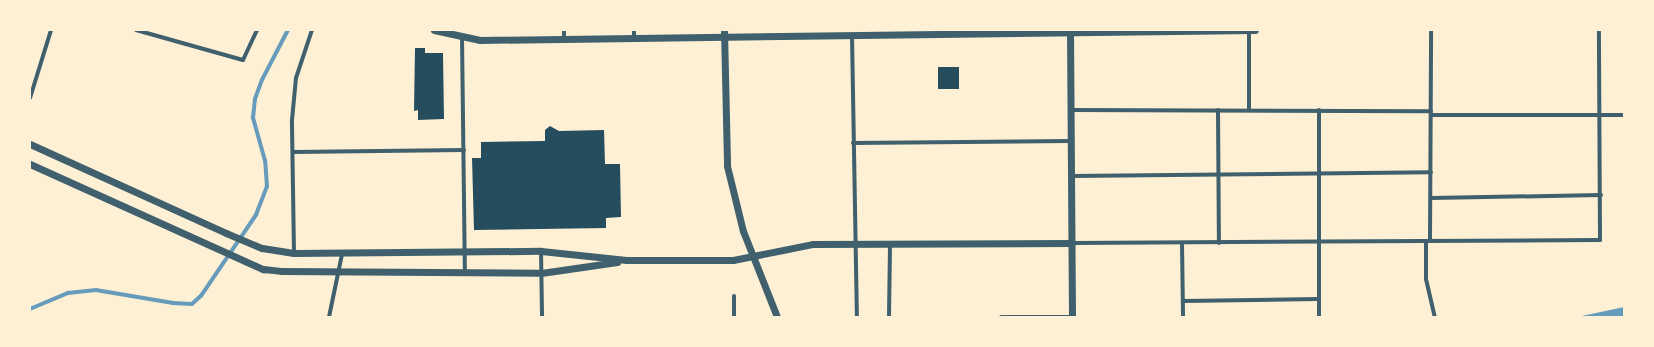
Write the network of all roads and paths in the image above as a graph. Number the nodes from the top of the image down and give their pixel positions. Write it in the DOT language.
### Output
graph roads {
  1 [pos="51,30"];
  2 [pos="136,30"];
  3 [pos="257,30"];
  4 [pos="312,30"];
  5 [pos="434,30"];
  6 [pos="564,30"];
  7 [pos="634,30"];
  8 [pos="1242,30"];
  9 [pos="1249,30"];
  10 [pos="1255,30"];
  11 [pos="1431,30"];
  12 [pos="1600,30"];
  13 [pos="1070,32"];
  14 [pos="724,33"];
  15 [pos="906,33"];
  16 [pos="852,36"];
  17 [pos="462,37"];
  18 [pos="564,39"];
  19 [pos="634,39"];
  20 [pos="30,98"];
  21 [pos="1071,110"];
  22 [pos="1218,110"];
  23 [pos="1249,110"];
  24 [pos="1319,110"];
  25 [pos="1432,113"];
  26 [pos="1600,115"];
  27 [pos="1624,115"];
  28 [pos="1071,141"];
  29 [pos="854,142"];
  30 [pos="30,144"];
  31 [pos="464,150"];
  32 [pos="293,152"];
  33 [pos="30,164"];
  34 [pos="1431,172"];
  35 [pos="1219,174"];
  36 [pos="1320,174"];
  37 [pos="1071,176"];
  38 [pos="1601,195"];
  39 [pos="1431,198"];
  40 [pos="1428,241"];
  41 [pos="1182,242"];
  42 [pos="1219,242"];
  43 [pos="1319,242"];
  44 [pos="856,243"];
  45 [pos="890,243"];
  46 [pos="1072,243"];
  47 [pos="541,251"];
  48 [pos="294,253"];
  49 [pos="465,253"];
  50 [pos="342,254"];
  51 [pos="753,258"];
  52 [pos="627,260"];
  53 [pos="338,271"];
  54 [pos="465,272"];
  55 [pos="541,273"];
  56 [pos="734,296"];
  57 [pos="1319,299"];
  58 [pos="1183,301"];
  59 [pos="328,317"];
  60 [pos="542,317"];
  61 [pos="734,317"];
  62 [pos="777,317"];
  63 [pos="857,317"];
  64 [pos="889,317"];
  65 [pos="1001,317"];
  66 [pos="1072,317"];
  67 [pos="1183,317"];
  68 [pos="1319,317"];
  69 [pos="1435,317"];
  1 -- 20 [label="street"];
  2 -- 3 [label="street"];
  4 -- 32 [label="street"];
  5 -- 17 [label="street"];
  6 -- 18 [label="street"];
  7 -- 19 [label="street"];
  8 -- 9 [label="street"];
  8 -- 13 [label="street"];
  9 -- 10 [label="street"];
  9 -- 23 [label="street"];
  11 -- 25 [label="street"];
  12 -- 26 [label="street"];
  13 -- 15 [label="street"];
  13 -- 21 [label="street"];
  14 -- 16 [label="street"];
  14 -- 19 [label="street"];
  14 -- 51 [label="street"];
  15 -- 16 [label="street"];
  16 -- 29 [label="street"];
  17 -- 18 [label="street"];
  17 -- 31 [label="street"];
  18 -- 19 [label="street"];
  21 -- 22 [label="street"];
  21 -- 28 [label="street"];
  22 -- 23 [label="street"];
  22 -- 35 [label="street"];
  23 -- 24 [label="street"];
  24 -- 25 [label="street"];
  24 -- 36 [label="street"];
  25 -- 26 [label="street"];
  25 -- 34 [label="street"];
  26 -- 27 [label="street"];
  26 -- 38 [label="street"];
  28 -- 29 [label="street"];
  28 -- 37 [label="street"];
  29 -- 44 [label="street"];
  30 -- 48 [label="street"];
  31 -- 32 [label="street"];
  31 -- 49 [label="street"];
  32 -- 48 [label="street"];
  33 -- 53 [label="street"];
  34 -- 36 [label="street"];
  34 -- 39 [label="street"];
  35 -- 36 [label="street"];
  35 -- 37 [label="street"];
  35 -- 42 [label="street"];
  36 -- 43 [label="street"];
  37 -- 46 [label="street"];
  38 -- 39 [label="street"];
  38 -- 40 [label="street"];
  39 -- 40 [label="street"];
  40 -- 43 [label="street"];
  40 -- 69 [label="street"];
  41 -- 42 [label="street"];
  41 -- 46 [label="street"];
  41 -- 58 [label="street"];
  42 -- 43 [label="street"];
  43 -- 57 [label="street"];
  44 -- 45 [label="street"];
  44 -- 51 [label="street"];
  44 -- 63 [label="street"];
  45 -- 46 [label="street"];
  45 -- 64 [label="street"];
  46 -- 66 [label="street"];
  47 -- 49 [label="street"];
  47 -- 52 [label="street"];
  47 -- 55 [label="street"];
  48 -- 50 [label="street"];
  49 -- 50 [label="street"];
  49 -- 54 [label="street"];
  50 -- 53 [label="street"];
  51 -- 52 [label="street"];
  51 -- 62 [label="street"];
  52 -- 55 [label="street"];
  53 -- 54 [label="street"];
  53 -- 59 [label="street"];
  54 -- 55 [label="street"];
  55 -- 60 [label="street"];
  56 -- 61 [label="street"];
  57 -- 58 [label="street"];
  57 -- 68 [label="street"];
  58 -- 67 [label="street"];
  65 -- 66 [label="street"];
}
